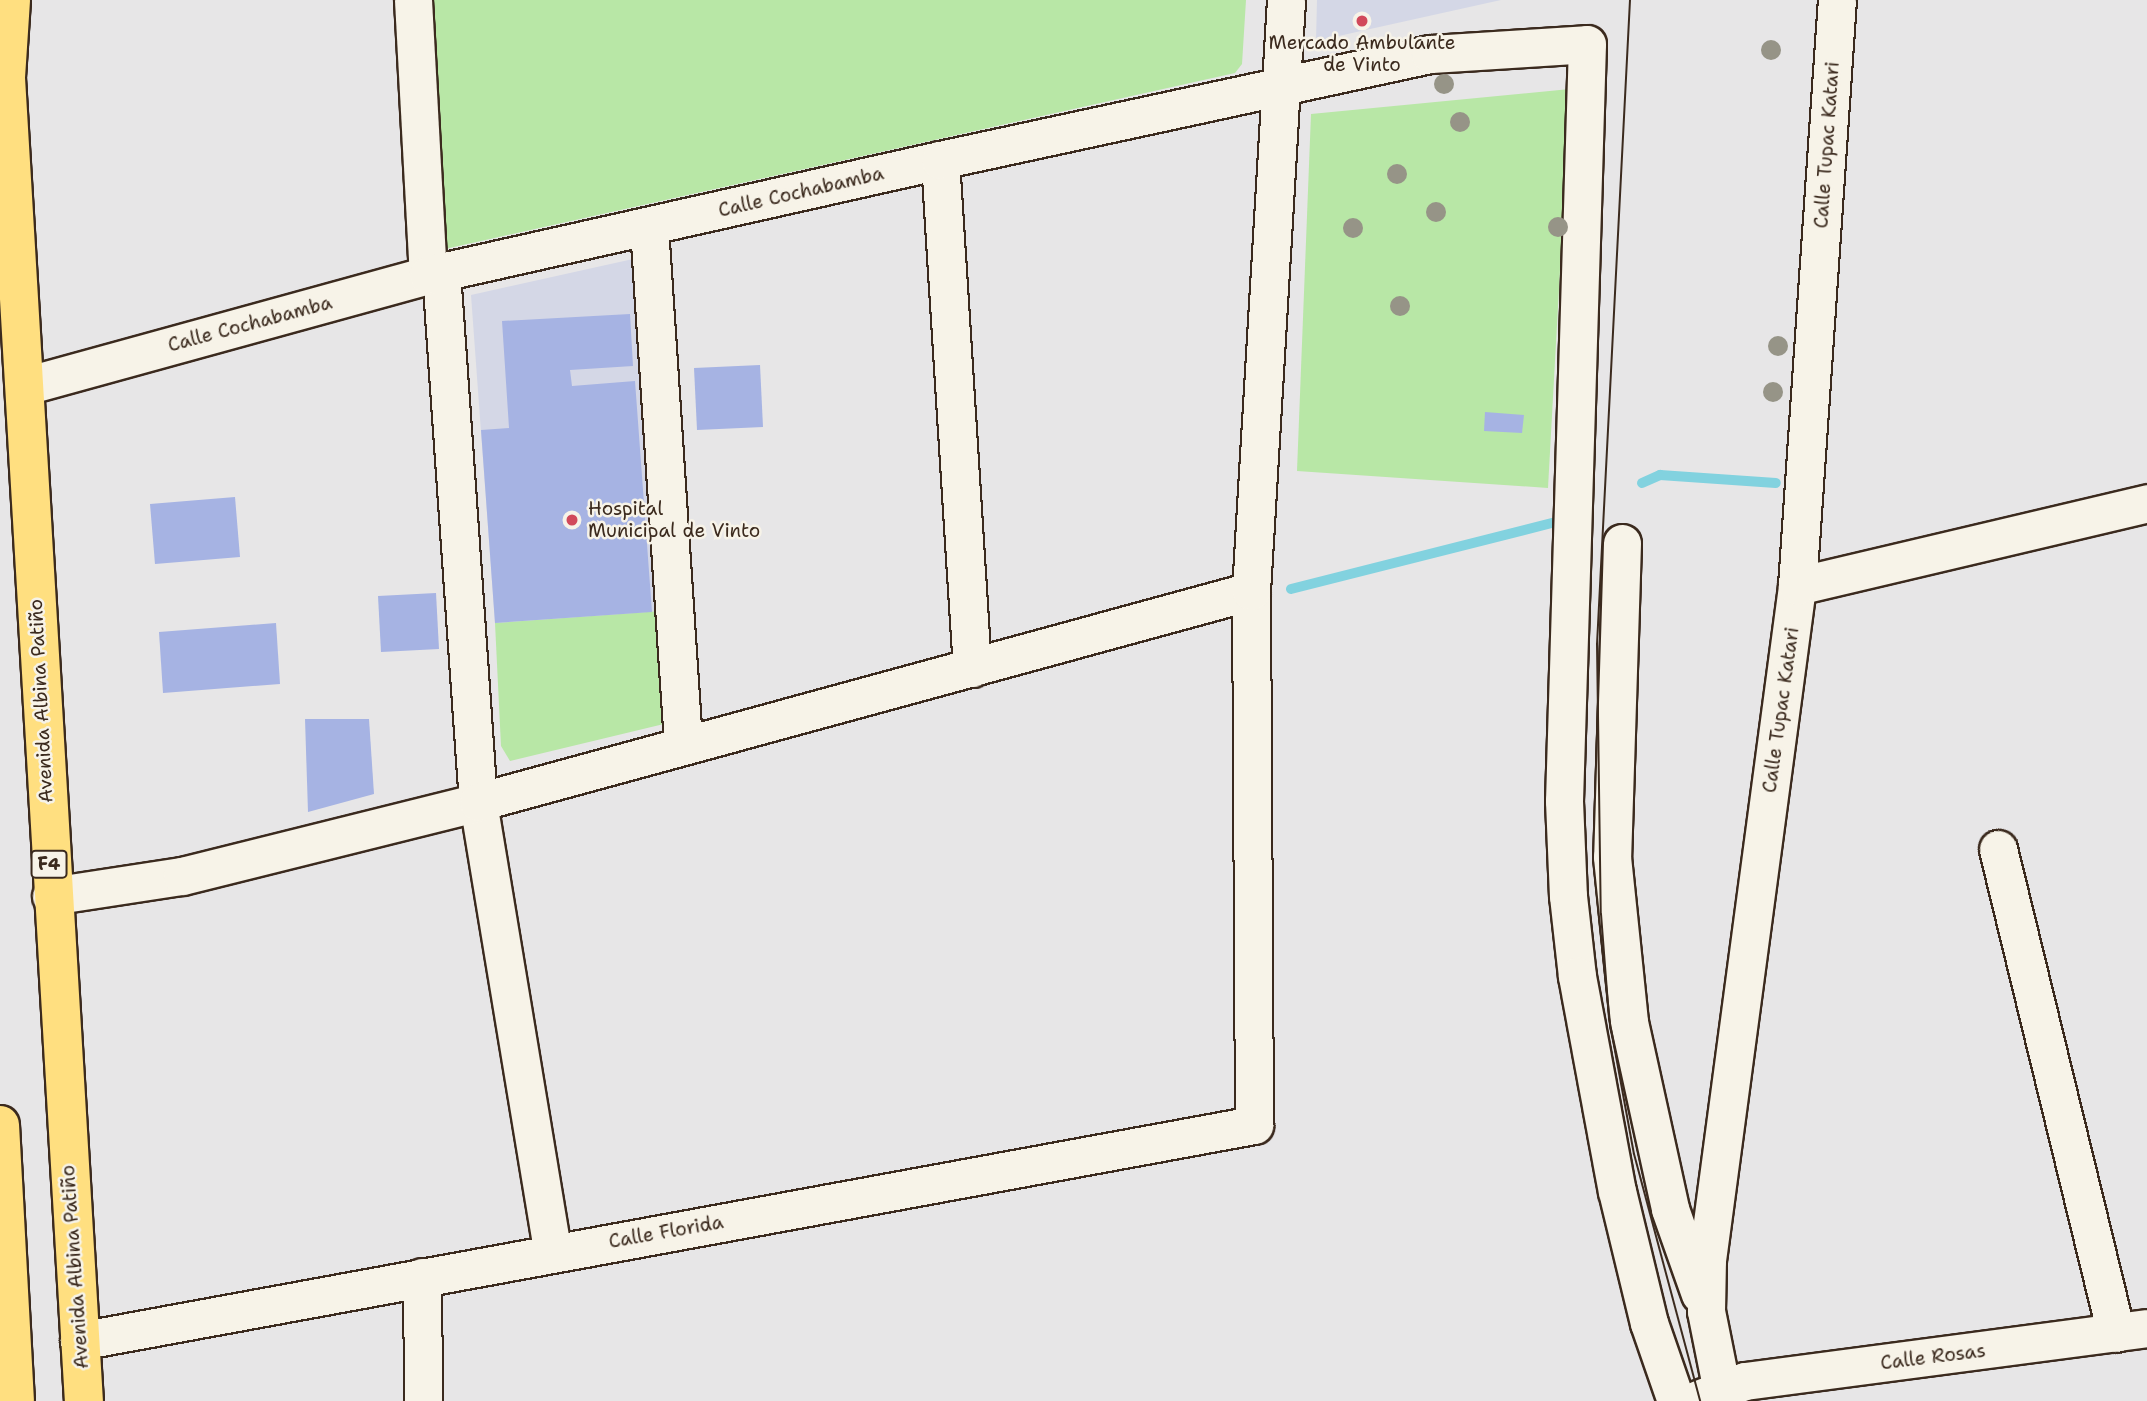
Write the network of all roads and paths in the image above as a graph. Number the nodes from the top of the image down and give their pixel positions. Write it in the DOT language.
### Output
graph roads {
  1 [pos="11,0"];
  2 [pos="413,0"];
  3 [pos="1286,0"];
  4 [pos="1837,0"];
  5 [pos="1282,87"];
  6 [pos="940,160"];
  7 [pos="649,227"];
  8 [pos="434,273"];
  9 [pos="25,386"];
  10 [pos="2147,503"];
  11 [pos="1622,542"];
  12 [pos="1797,586"];
  13 [pos="1251,592"];
  14 [pos="972,668"];
  15 [pos="683,743"];
  16 [pos="478,802"];
  17 [pos="1998,849"];
  18 [pos="51,896"];
  19 [pos="0,1125"];
  20 [pos="552,1253"];
  21 [pos="422,1277"];
  22 [pos="1706,1311"];
  23 [pos="2132,1331"];
  24 [pos="79,1341"];
  25 [pos="1714,1397"];
  26 [pos="15,1401"];
  27 [pos="84,1401"];
  28 [pos="423,1401"];
  29 [pos="1675,1401"];
  1 -- 9 [label="highway, Avenida Albina Patiño / F4"];
  2 -- 8 [label="street"];
  3 -- 5 [label="street"];
  4 -- 12 [label="street, Calle Tupac Katari"];
  5 -- 6 [label="street, Calle Cochabamba"];
  5 -- 13 [label="street"];
  5 -- 29 [label="street, Calle Cochabamba"];
  6 -- 7 [label="street, Calle Cochabamba"];
  6 -- 14 [label="street"];
  7 -- 8 [label="street, Calle Cochabamba"];
  7 -- 15 [label="street"];
  8 -- 9 [label="street, Calle Cochabamba"];
  8 -- 16 [label="street"];
  9 -- 18 [label="highway, Avenida Albina Patiño / F4"];
  10 -- 12 [label="street"];
  11 -- 22 [label="street"];
  12 -- 22 [label="street, Calle Tupac Katari"];
  13 -- 14 [label="street"];
  13 -- 20 [label="street, Calle Florida"];
  14 -- 15 [label="street"];
  15 -- 16 [label="street"];
  16 -- 18 [label="street"];
  16 -- 20 [label="street"];
  17 -- 23 [label="street"];
  18 -- 24 [label="highway, Avenida Albina Patiño / F4"];
  19 -- 26 [label="highway"];
  20 -- 21 [label="street, Calle Florida"];
  21 -- 24 [label="street, Calle Florida"];
  21 -- 28 [label="street"];
  22 -- 25 [label="street, Calle Tupac Katari"];
  23 -- 25 [label="street, Calle Rosas"];
  24 -- 27 [label="highway, Avenida Albina Patiño / F4"];
}
